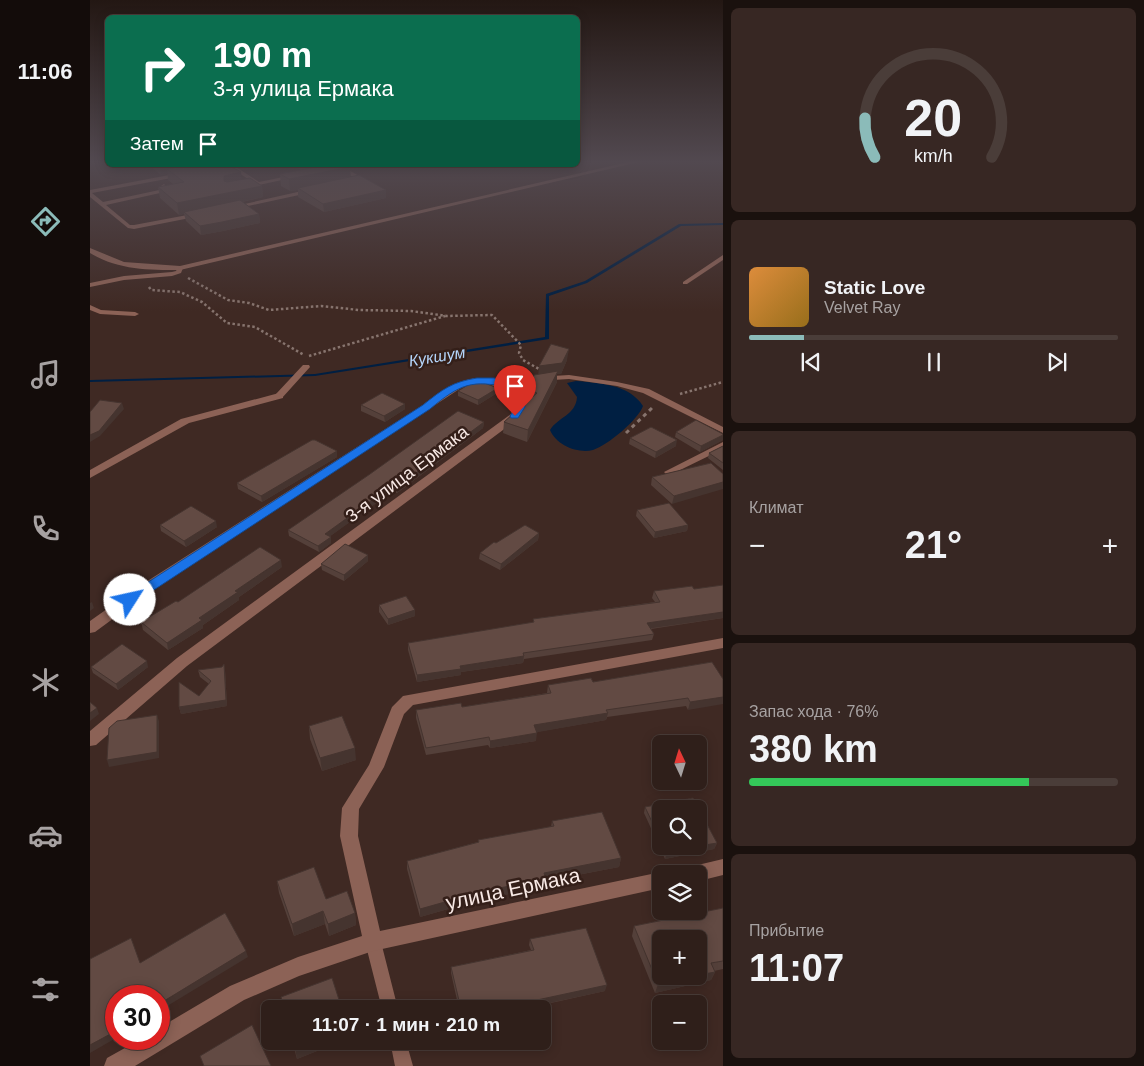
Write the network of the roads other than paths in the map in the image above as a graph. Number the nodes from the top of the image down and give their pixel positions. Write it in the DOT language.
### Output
graph roads {
  1 [pos="111,212"];
  2 [pos="208,212"];
  3 [pos="422,212"];
  4 [pos="90,250"];
  5 [pos="723,257"];
  6 [pos="180,268"];
  7 [pos="685,283"];
  8 [pos="90,285"];
  9 [pos="90,307"];
  10 [pos="135,314"];
  11 [pos="306,367"];
  12 [pos="514,386"];
  13 [pos="279,396"];
  14 [pos="723,430"];
  15 [pos="723,445"];
  16 [pos="669,472"];
  17 [pos="90,475"];
  18 [pos="90,628"];
  19 [pos="723,644"];
  20 [pos="90,740"];
  21 [pos="723,867"];
  22 [pos="707,870"];
  23 [pos="652,882"];
  24 [pos="373,942"];
  25 [pos="388,1000"];
  26 [pos="400,1050"];
  27 [pos="115,1066"];
  28 [pos="404,1066"];
  1 -- 2 [label="lane"];
  3 -- 6 [label="street"];
  4 -- 6 [label="street"];
  5 -- 7 [label="lane"];
  6 -- 8 [label="lane"];
  9 -- 10 [label="lane"];
  11 -- 13 [label="lane"];
  12 -- 14 [label="lane"];
  12 -- 18 [label="street"];
  12 -- 20 [label="street, 3-я улица Ермака"];
  13 -- 17 [label="street"];
  15 -- 16 [label="lane"];
  19 -- 24 [label="street"];
  21 -- 22 [label="street"];
  23 -- 24 [label="street, улица Ермака"];
  24 -- 25 [label="lane"];
  24 -- 27 [label="street, улица Ермака"];
  26 -- 28 [label="lane"];
}
